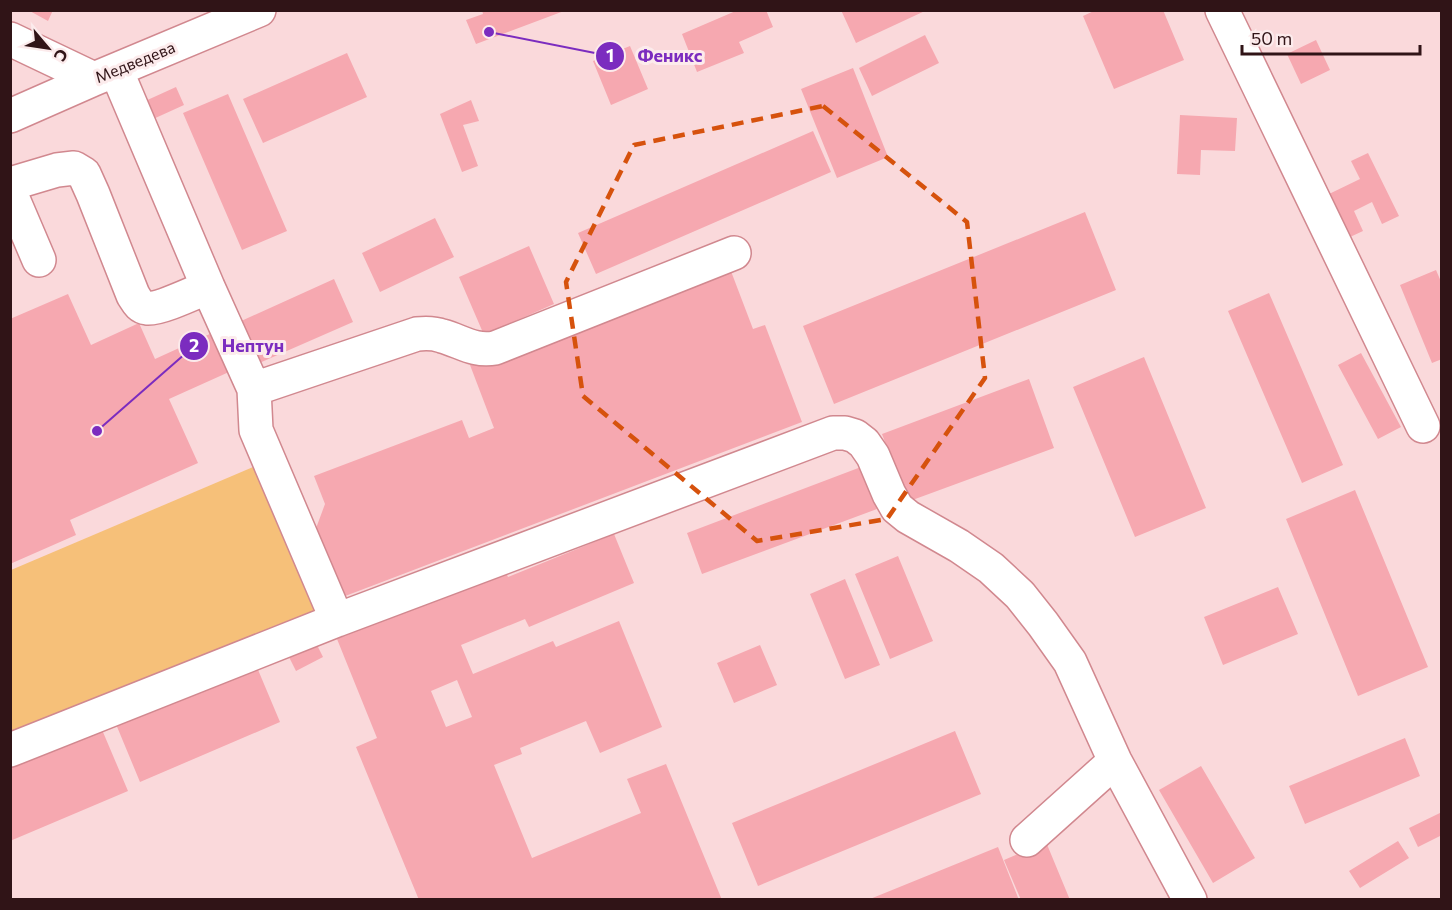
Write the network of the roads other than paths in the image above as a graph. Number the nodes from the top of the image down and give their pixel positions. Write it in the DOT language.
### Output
graph roads {
  1 [pos="260,10"];
  2 [pos="1222,10"];
  3 [pos="10,39"];
  4 [pos="105,75"];
  5 [pos="10,116"];
  6 [pos="10,184"];
  7 [pos="10,192"];
  8 [pos="734,253"];
  9 [pos="39,260"];
  10 [pos="208,287"];
  11 [pos="254,389"];
  12 [pos="1423,426"];
  13 [pos="337,620"];
  14 [pos="10,750"];
  15 [pos="1115,761"];
  16 [pos="1027,840"];
  17 [pos="1190,900"];
  1 -- 4 [label="street, Медведева"];
  2 -- 12 [label="street"];
  3 -- 4 [label="street"];
  4 -- 5 [label="street, Медведева"];
  4 -- 10 [label="street"];
  6 -- 10 [label="street"];
  7 -- 9 [label="street"];
  8 -- 11 [label="street"];
  10 -- 11 [label="street"];
  11 -- 13 [label="street"];
  13 -- 14 [label="street"];
  13 -- 15 [label="street"];
  15 -- 16 [label="street"];
  15 -- 17 [label="street"];
}
